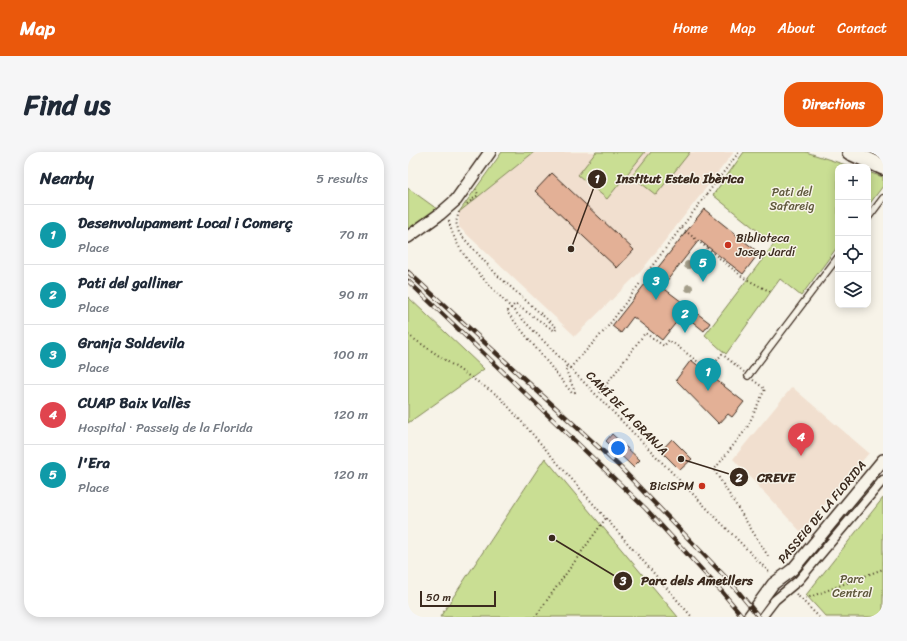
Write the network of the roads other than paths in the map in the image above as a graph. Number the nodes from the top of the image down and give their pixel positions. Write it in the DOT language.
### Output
graph roads {
  1 [pos="490,152"];
  2 [pos="850,152"];
  3 [pos="883,166"];
  4 [pos="883,198"];
  5 [pos="871,214"];
  6 [pos="408,237"];
  7 [pos="835,262"];
  8 [pos="748,376"];
  9 [pos="883,460"];
  10 [pos="883,480"];
  11 [pos="749,617"];
  12 [pos="762,617"];
  1 -- 6 [label="street"];
  2 -- 3 [label="main road"];
  4 -- 5 [label="lane"];
  7 -- 8 [label="lane"];
  9 -- 11 [label="street, PASSEIG DE LA FLORIDA"];
  10 -- 12 [label="street"];
}
